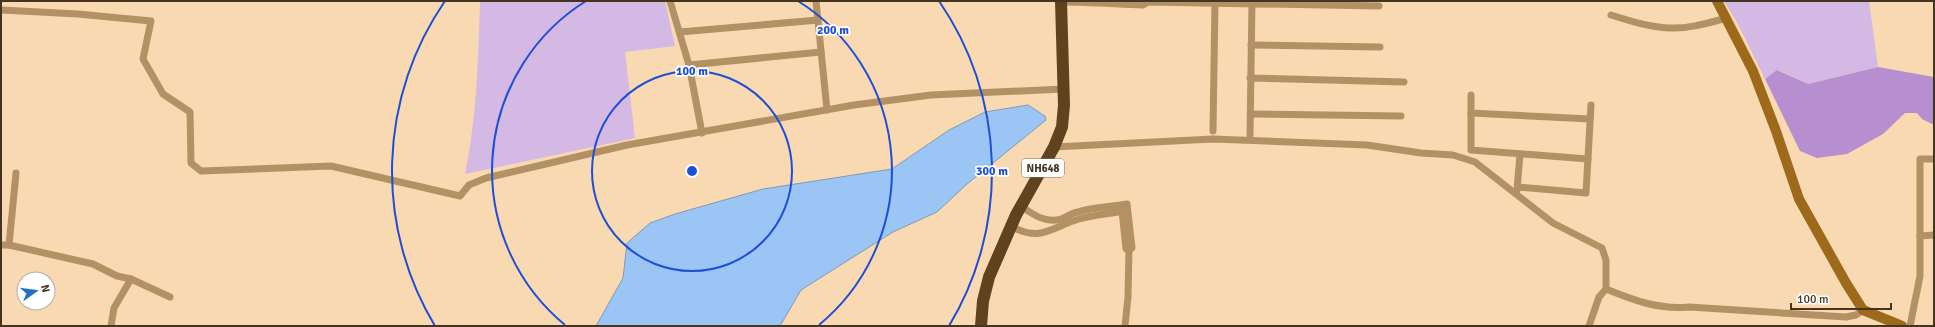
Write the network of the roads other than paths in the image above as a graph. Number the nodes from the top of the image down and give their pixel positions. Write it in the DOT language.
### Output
graph roads {
  1 [pos="670,1"];
  2 [pos="816,1"];
  3 [pos="1061,1"];
  4 [pos="1100,1"];
  5 [pos="1717,1"];
  6 [pos="1150,2"];
  7 [pos="1215,2"];
  8 [pos="1252,3"];
  9 [pos="1379,6"];
  10 [pos="1,10"];
  11 [pos="1611,15"];
  12 [pos="1726,18"];
  13 [pos="818,20"];
  14 [pos="680,32"];
  15 [pos="1251,45"];
  16 [pos="1380,47"];
  17 [pos="821,52"];
  18 [pos="689,65"];
  19 [pos="1250,78"];
  20 [pos="1404,82"];
  21 [pos="1064,89"];
  22 [pos="1471,95"];
  23 [pos="1590,105"];
  24 [pos="826,110"];
  25 [pos="1471,113"];
  26 [pos="1251,114"];
  27 [pos="1401,116"];
  28 [pos="1590,119"];
  29 [pos="1213,131"];
  30 [pos="702,133"];
  31 [pos="1250,135"];
  32 [pos="1054,147"];
  33 [pos="1520,154"];
  34 [pos="1588,159"];
  35 [pos="1934,159"];
  36 [pos="16,172"];
  37 [pos="1518,187"];
  38 [pos="1516,195"];
  39 [pos="1021,206"];
  40 [pos="1011,226"];
  41 [pos="1934,235"];
  42 [pos="1920,236"];
  43 [pos="1,244"];
  44 [pos="9,245"];
  45 [pos="1129,250"];
  46 [pos="131,279"];
  47 [pos="1606,289"];
  48 [pos="170,298"];
  49 [pos="1863,310"];
  50 [pos="111,326"];
  51 [pos="981,326"];
  52 [pos="1124,326"];
  53 [pos="1589,326"];
  54 [pos="1902,326"];
  55 [pos="1910,326"];
  1 -- 14 [label="street"];
  2 -- 13 [label="street"];
  3 -- 4 [label="street"];
  3 -- 21 [label="highway, NH648"];
  4 -- 6 [label="street"];
  5 -- 12 [label="street"];
  6 -- 7 [label="street"];
  7 -- 8 [label="street"];
  7 -- 29 [label="street"];
  8 -- 9 [label="street"];
  8 -- 15 [label="street"];
  10 -- 30 [label="street"];
  11 -- 12 [label="street"];
  12 -- 49 [label="street"];
  13 -- 14 [label="street"];
  13 -- 17 [label="street"];
  14 -- 18 [label="street"];
  15 -- 16 [label="street"];
  15 -- 19 [label="street"];
  17 -- 18 [label="street"];
  17 -- 24 [label="street"];
  18 -- 30 [label="street"];
  19 -- 20 [label="street"];
  19 -- 26 [label="street"];
  21 -- 24 [label="street"];
  21 -- 32 [label="highway, NH648"];
  22 -- 25 [label="street"];
  23 -- 28 [label="street"];
  24 -- 30 [label="street"];
  25 -- 28 [label="street"];
  25 -- 33 [label="street"];
  26 -- 27 [label="street"];
  26 -- 31 [label="street"];
  28 -- 34 [label="street"];
  32 -- 38 [label="street"];
  32 -- 39 [label="highway, NH648"];
  33 -- 34 [label="street"];
  33 -- 37 [label="street"];
  34 -- 37 [label="street"];
  35 -- 42 [label="street"];
  36 -- 44 [label="street"];
  37 -- 38 [label="street"];
  38 -- 47 [label="street"];
  39 -- 40 [label="highway, NH648"];
  39 -- 45 [label="street"];
  40 -- 45 [label="street"];
  40 -- 51 [label="highway, NH648"];
  41 -- 42 [label="street"];
  42 -- 55 [label="street"];
  43 -- 44 [label="street"];
  44 -- 46 [label="street"];
  45 -- 52 [label="street"];
  46 -- 48 [label="street"];
  46 -- 50 [label="street"];
  47 -- 49 [label="street"];
  47 -- 53 [label="street"];
  49 -- 54 [label="street"];
}
